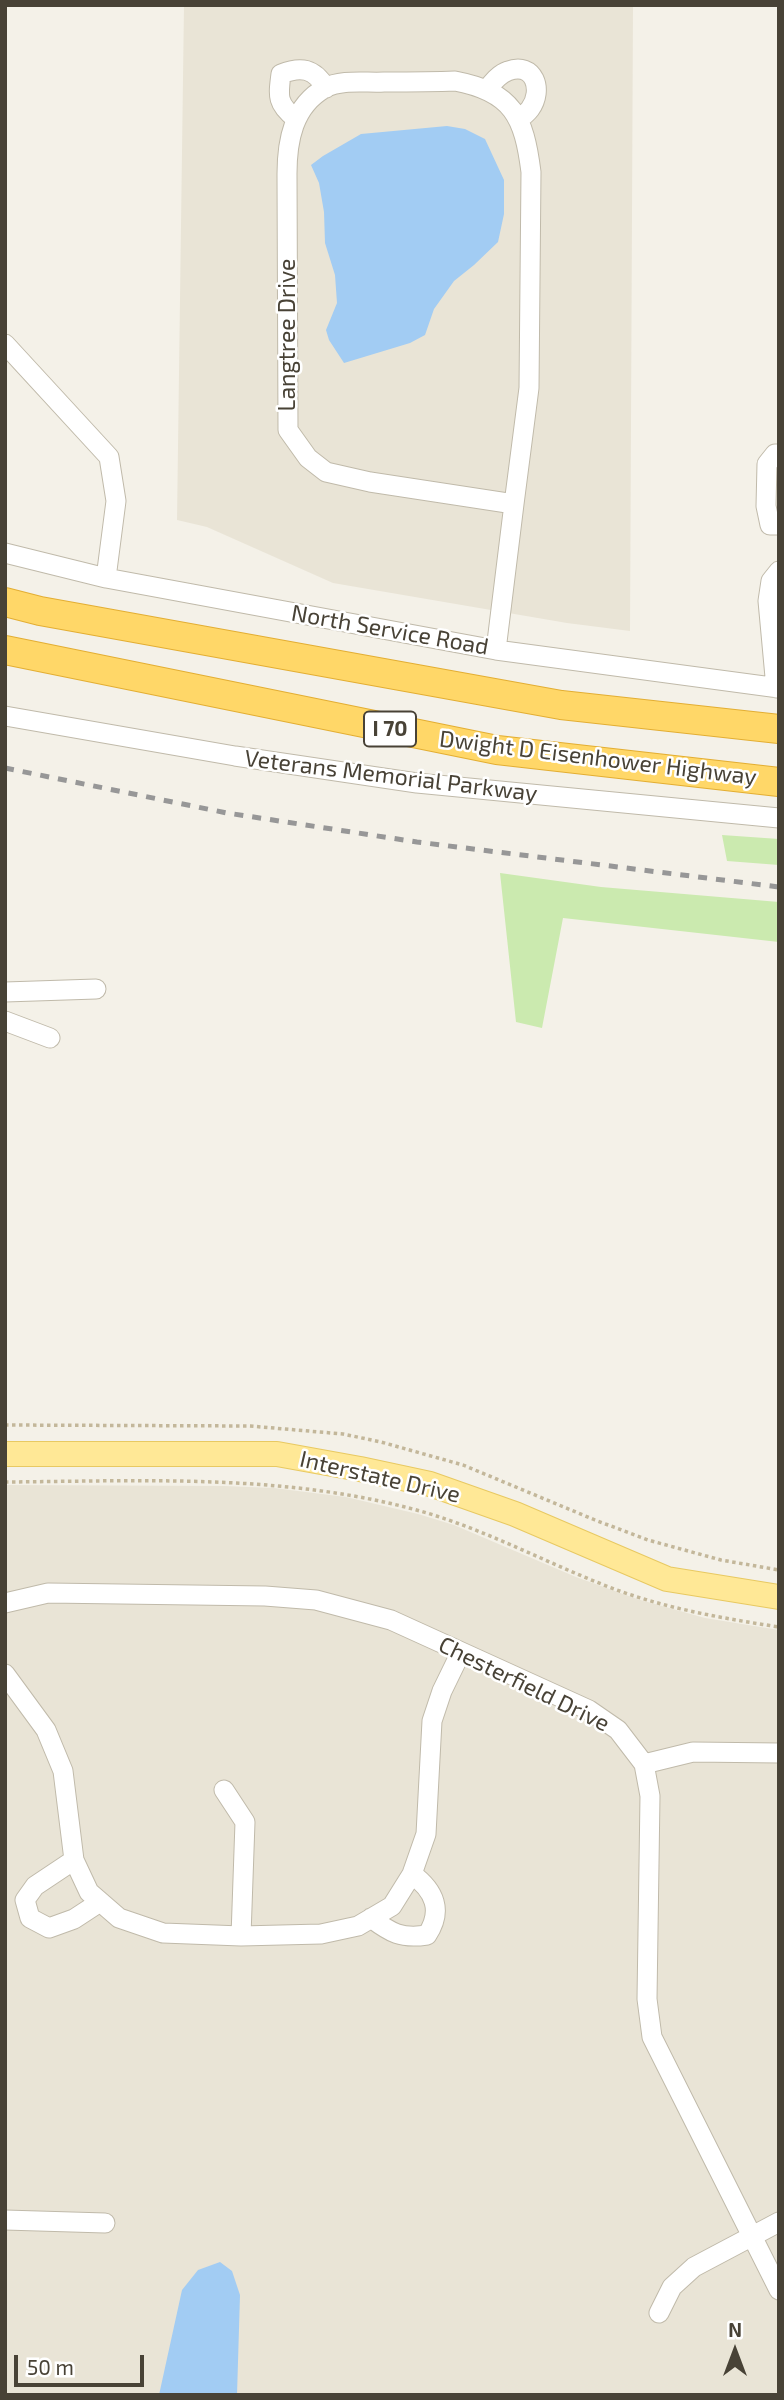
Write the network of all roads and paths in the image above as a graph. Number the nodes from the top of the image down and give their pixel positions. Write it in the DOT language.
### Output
graph roads {
  1 [pos="326,88"];
  2 [pos="487,89"];
  3 [pos="296,119"];
  4 [pos="518,120"];
  5 [pos="5,344"];
  6 [pos="779,454"];
  7 [pos="514,504"];
  8 [pos="779,524"];
  9 [pos="5,553"];
  10 [pos="779,571"];
  11 [pos="106,578"];
  12 [pos="5,602"];
  13 [pos="5,650"];
  14 [pos="496,650"];
  15 [pos="777,688"];
  16 [pos="5,716"];
  17 [pos="779,729"];
  18 [pos="779,782"];
  19 [pos="779,818"];
  20 [pos="96,989"];
  21 [pos="5,992"];
  22 [pos="5,1021"];
  23 [pos="50,1038"];
  24 [pos="5,1454"];
  25 [pos="5,1482"];
  26 [pos="779,1597"];
  27 [pos="5,1603"];
  28 [pos="779,1627"];
  29 [pos="461,1652"];
  30 [pos="5,1675"];
  31 [pos="779,1753"];
  32 [pos="644,1764"];
  33 [pos="224,1790"];
  34 [pos="74,1860"];
  35 [pos="412,1874"];
  36 [pos="100,1902"];
  37 [pos="370,1918"];
  38 [pos="242,1936"];
  39 [pos="5,2220"];
  40 [pos="779,2222"];
  41 [pos="105,2223"];
  42 [pos="752,2236"];
  43 [pos="779,2290"];
  44 [pos="659,2313"];
  1 -- 2 [label="street"];
  1 -- 3 [label="street, Langtree Drive"];
  1 -- 3 [label="street"];
  2 -- 4 [label="street"];
  2 -- 4 [label="street"];
  3 -- 7 [label="street, Langtree Drive"];
  4 -- 7 [label="street"];
  5 -- 11 [label="street"];
  6 -- 8 [label="street"];
  7 -- 14 [label="street"];
  9 -- 11 [label="street, North Service Road"];
  10 -- 15 [label="street"];
  11 -- 14 [label="street, North Service Road"];
  12 -- 17 [label="highway, I 70"];
  13 -- 18 [label="highway, Dwight D Eisenhower Highway / I 70"];
  14 -- 15 [label="street, North Service Road"];
  16 -- 19 [label="street, Veterans Memorial Parkway"];
  20 -- 21 [label="street"];
  22 -- 23 [label="street"];
  24 -- 26 [label="main road, Interstate Drive"];
  25 -- 28 [label="path"];
  27 -- 29 [label="street, Chesterfield Drive"];
  29 -- 32 [label="street, Chesterfield Drive"];
  29 -- 35 [label="street"];
  30 -- 34 [label="street"];
  31 -- 32 [label="street"];
  32 -- 42 [label="street, Chesterfield Drive"];
  33 -- 38 [label="street"];
  34 -- 36 [label="street"];
  34 -- 36 [label="street"];
  35 -- 37 [label="street"];
  35 -- 37 [label="street"];
  36 -- 38 [label="street"];
  37 -- 38 [label="street"];
  39 -- 41 [label="street"];
  40 -- 42 [label="street"];
  42 -- 43 [label="street, Chesterfield Drive"];
  42 -- 44 [label="street"];
}
